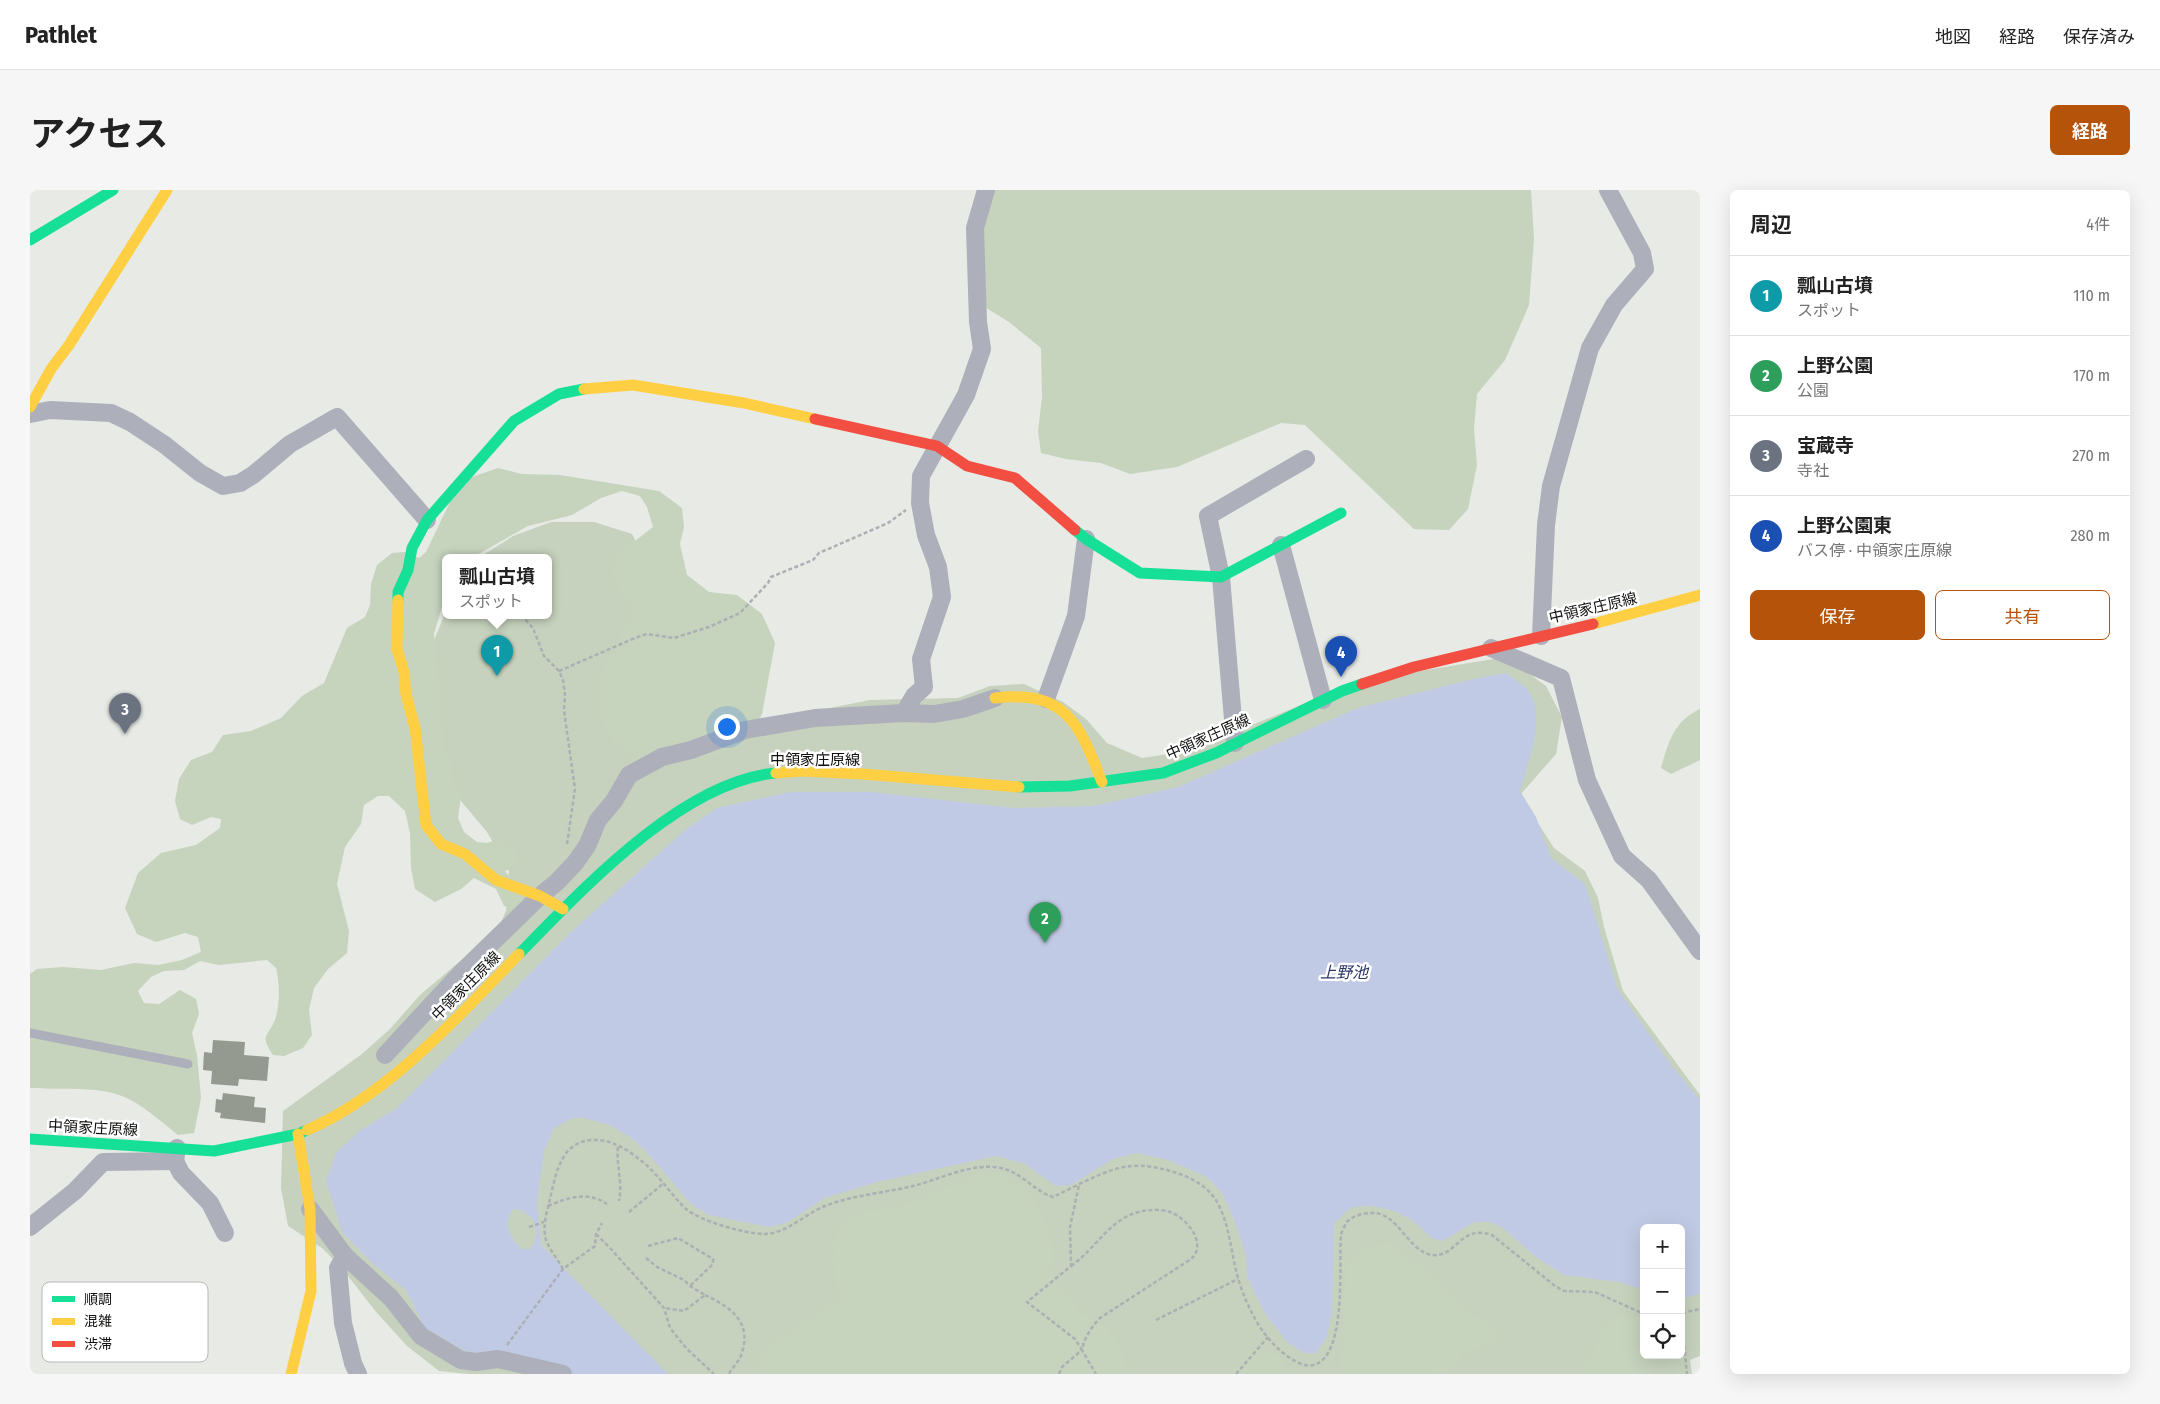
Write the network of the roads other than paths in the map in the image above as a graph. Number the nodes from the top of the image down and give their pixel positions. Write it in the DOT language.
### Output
graph roads {
  1 [pos="167,190"];
  2 [pos="986,190"];
  3 [pos="1608,190"];
  4 [pos="102,192"];
  5 [pos="30,240"];
  6 [pos="30,407"];
  7 [pos="30,414"];
  8 [pos="937,446"];
  9 [pos="1306,459"];
  10 [pos="1341,513"];
  11 [pos="427,520"];
  12 [pos="1086,539"];
  13 [pos="1281,545"];
  14 [pos="1221,577"];
  15 [pos="1700,595"];
  16 [pos="1541,636"];
  17 [pos="1491,648"];
  18 [pos="995,698"];
  19 [pos="1046,699"];
  20 [pos="1323,700"];
  21 [pos="904,713"];
  22 [pos="1235,743"];
  23 [pos="1102,782"];
  24 [pos="540,896"];
  25 [pos="562,909"];
  26 [pos="1700,951"];
  27 [pos="30,1033"];
  28 [pos="385,1055"];
  29 [pos="188,1064"];
  30 [pos="298,1134"];
  31 [pos="33,1141"];
  32 [pos="176,1155"];
  33 [pos="310,1209"];
  34 [pos="30,1228"];
  35 [pos="225,1233"];
  36 [pos="345,1256"];
  37 [pos="291,1374"];
  38 [pos="358,1374"];
  39 [pos="562,1374"];
  1 -- 6 [label="street"];
  2 -- 8 [label="street"];
  3 -- 16 [label="street"];
  4 -- 5 [label="street"];
  7 -- 11 [label="street"];
  8 -- 11 [label="street"];
  8 -- 12 [label="street"];
  8 -- 21 [label="street"];
  9 -- 14 [label="street"];
  10 -- 13 [label="street"];
  11 -- 24 [label="street"];
  12 -- 14 [label="street"];
  12 -- 19 [label="street"];
  13 -- 14 [label="street"];
  13 -- 20 [label="street"];
  14 -- 22 [label="street"];
  15 -- 16 [label="street, 中領家庄原線"];
  16 -- 17 [label="street, 中領家庄原線"];
  17 -- 20 [label="street, 中領家庄原線"];
  17 -- 26 [label="street"];
  18 -- 19 [label="street"];
  18 -- 21 [label="street"];
  19 -- 23 [label="street"];
  20 -- 22 [label="street, 中領家庄原線"];
  21 -- 24 [label="street"];
  22 -- 23 [label="street, 中領家庄原線"];
  23 -- 25 [label="street, 中領家庄原線"];
  24 -- 25 [label="street"];
  24 -- 28 [label="street"];
  25 -- 30 [label="street, 中領家庄原線"];
  27 -- 29 [label="lane"];
  30 -- 32 [label="street, 中領家庄原線"];
  30 -- 33 [label="street"];
  31 -- 32 [label="street, 中領家庄原線"];
  32 -- 34 [label="street"];
  32 -- 35 [label="street"];
  33 -- 36 [label="street"];
  33 -- 37 [label="street"];
  36 -- 38 [label="street"];
  36 -- 39 [label="street"];
}
